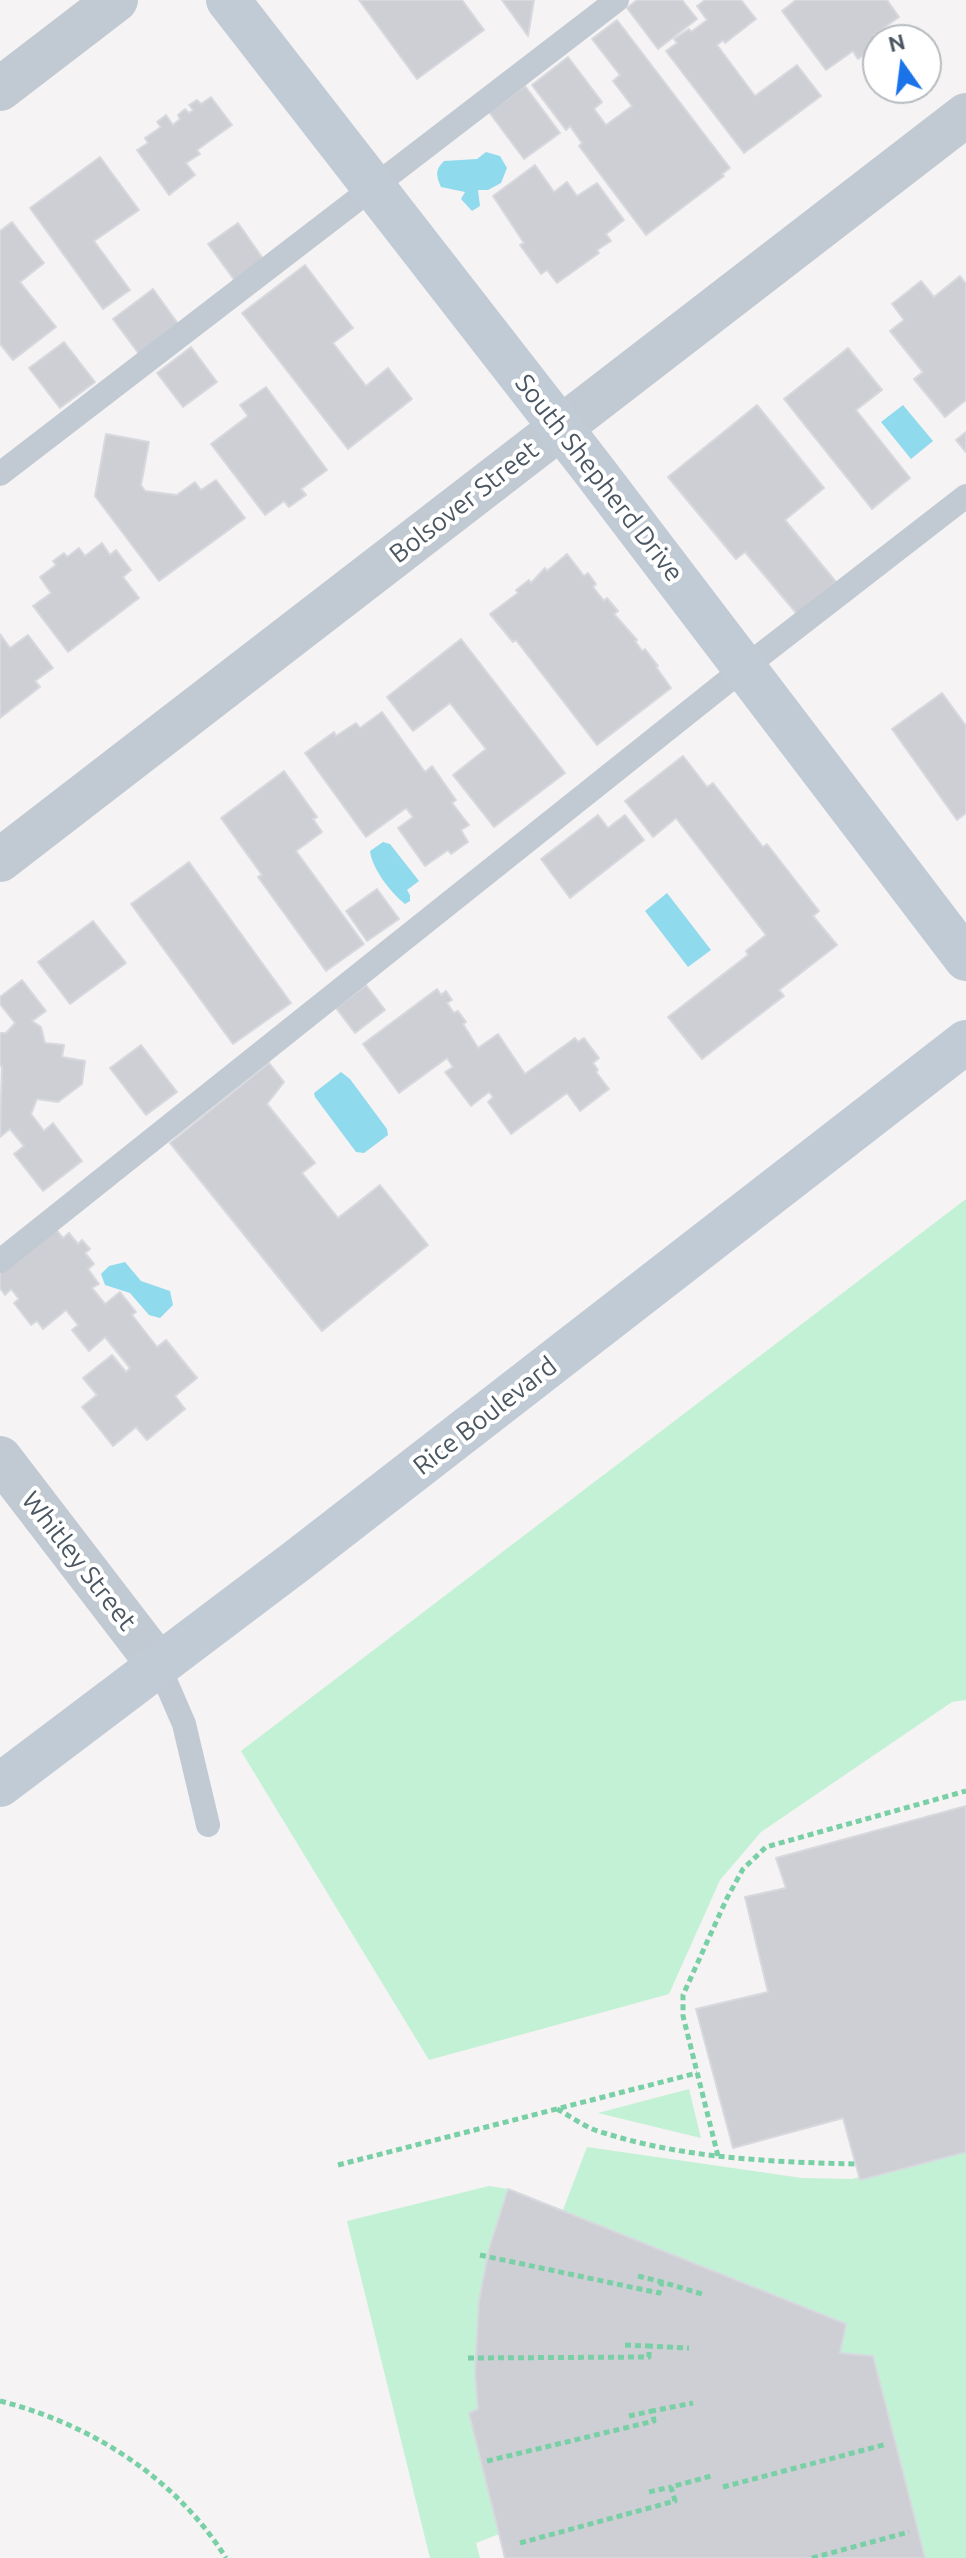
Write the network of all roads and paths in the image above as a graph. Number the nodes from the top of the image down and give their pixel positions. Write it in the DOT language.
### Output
graph roads {
  1 [pos="116,0"];
  2 [pos="228,0"];
  3 [pos="617,0"];
  4 [pos="0,89"];
  5 [pos="966,115"];
  6 [pos="374,187"];
  7 [pos="561,427"];
  8 [pos="0,474"];
  9 [pos="966,496"];
  10 [pos="744,668"];
  11 [pos="0,860"];
  12 [pos="966,959"];
  13 [pos="966,1042"];
  14 [pos="0,1261"];
  15 [pos="0,1458"];
  16 [pos="158,1664"];
  17 [pos="0,1785"];
  18 [pos="966,1791"];
  19 [pos="208,1825"];
  20 [pos="697,2073"];
  21 [pos="557,2109"];
  22 [pos="718,2156"];
  23 [pos="856,2164"];
  24 [pos="338,2165"];
  25 [pos="480,2255"];
  26 [pos="638,2276"];
  27 [pos="662,2282"];
  28 [pos="702,2294"];
  29 [pos="625,2345"];
  30 [pos="649,2346"];
  31 [pos="689,2348"];
  32 [pos="468,2358"];
  33 [pos="0,2401"];
  34 [pos="693,2403"];
  35 [pos="652,2411"];
  36 [pos="629,2416"];
  37 [pos="887,2444"];
  38 [pos="487,2461"];
  39 [pos="711,2476"];
  40 [pos="671,2487"];
  41 [pos="723,2487"];
  42 [pos="649,2492"];
  43 [pos="909,2532"];
  44 [pos="520,2543"];
  45 [pos="226,2558"];
  46 [pos="812,2558"];
  1 -- 4 [label="street"];
  2 -- 6 [label="main road, South Shepherd Drive"];
  3 -- 6 [label="lane"];
  5 -- 7 [label="street, Bolsover Street"];
  6 -- 7 [label="main road, South Shepherd Drive"];
  6 -- 8 [label="lane"];
  7 -- 10 [label="main road, South Shepherd Drive"];
  7 -- 11 [label="street, Bolsover Street"];
  9 -- 10 [label="lane"];
  10 -- 12 [label="main road, South Shepherd Drive"];
  10 -- 14 [label="lane"];
  13 -- 16 [label="main road, Rice Boulevard"];
  15 -- 16 [label="street, Whitley Street"];
  16 -- 17 [label="main road, Rice Boulevard"];
  16 -- 19 [label="lane"];
  18 -- 20 [label="path"];
  20 -- 21 [label="path"];
  20 -- 22 [label="path"];
  21 -- 22 [label="path"];
  21 -- 24 [label="path"];
  22 -- 23 [label="path"];
  25 -- 27 [label="path"];
  26 -- 27 [label="path"];
  27 -- 28 [label="path"];
  29 -- 30 [label="path"];
  30 -- 31 [label="path"];
  30 -- 32 [label="path"];
  33 -- 45 [label="path"];
  34 -- 35 [label="path"];
  35 -- 36 [label="path"];
  35 -- 38 [label="path"];
  37 -- 41 [label="path"];
  39 -- 40 [label="path"];
  40 -- 42 [label="path"];
  40 -- 44 [label="path"];
  43 -- 46 [label="path"];
}
